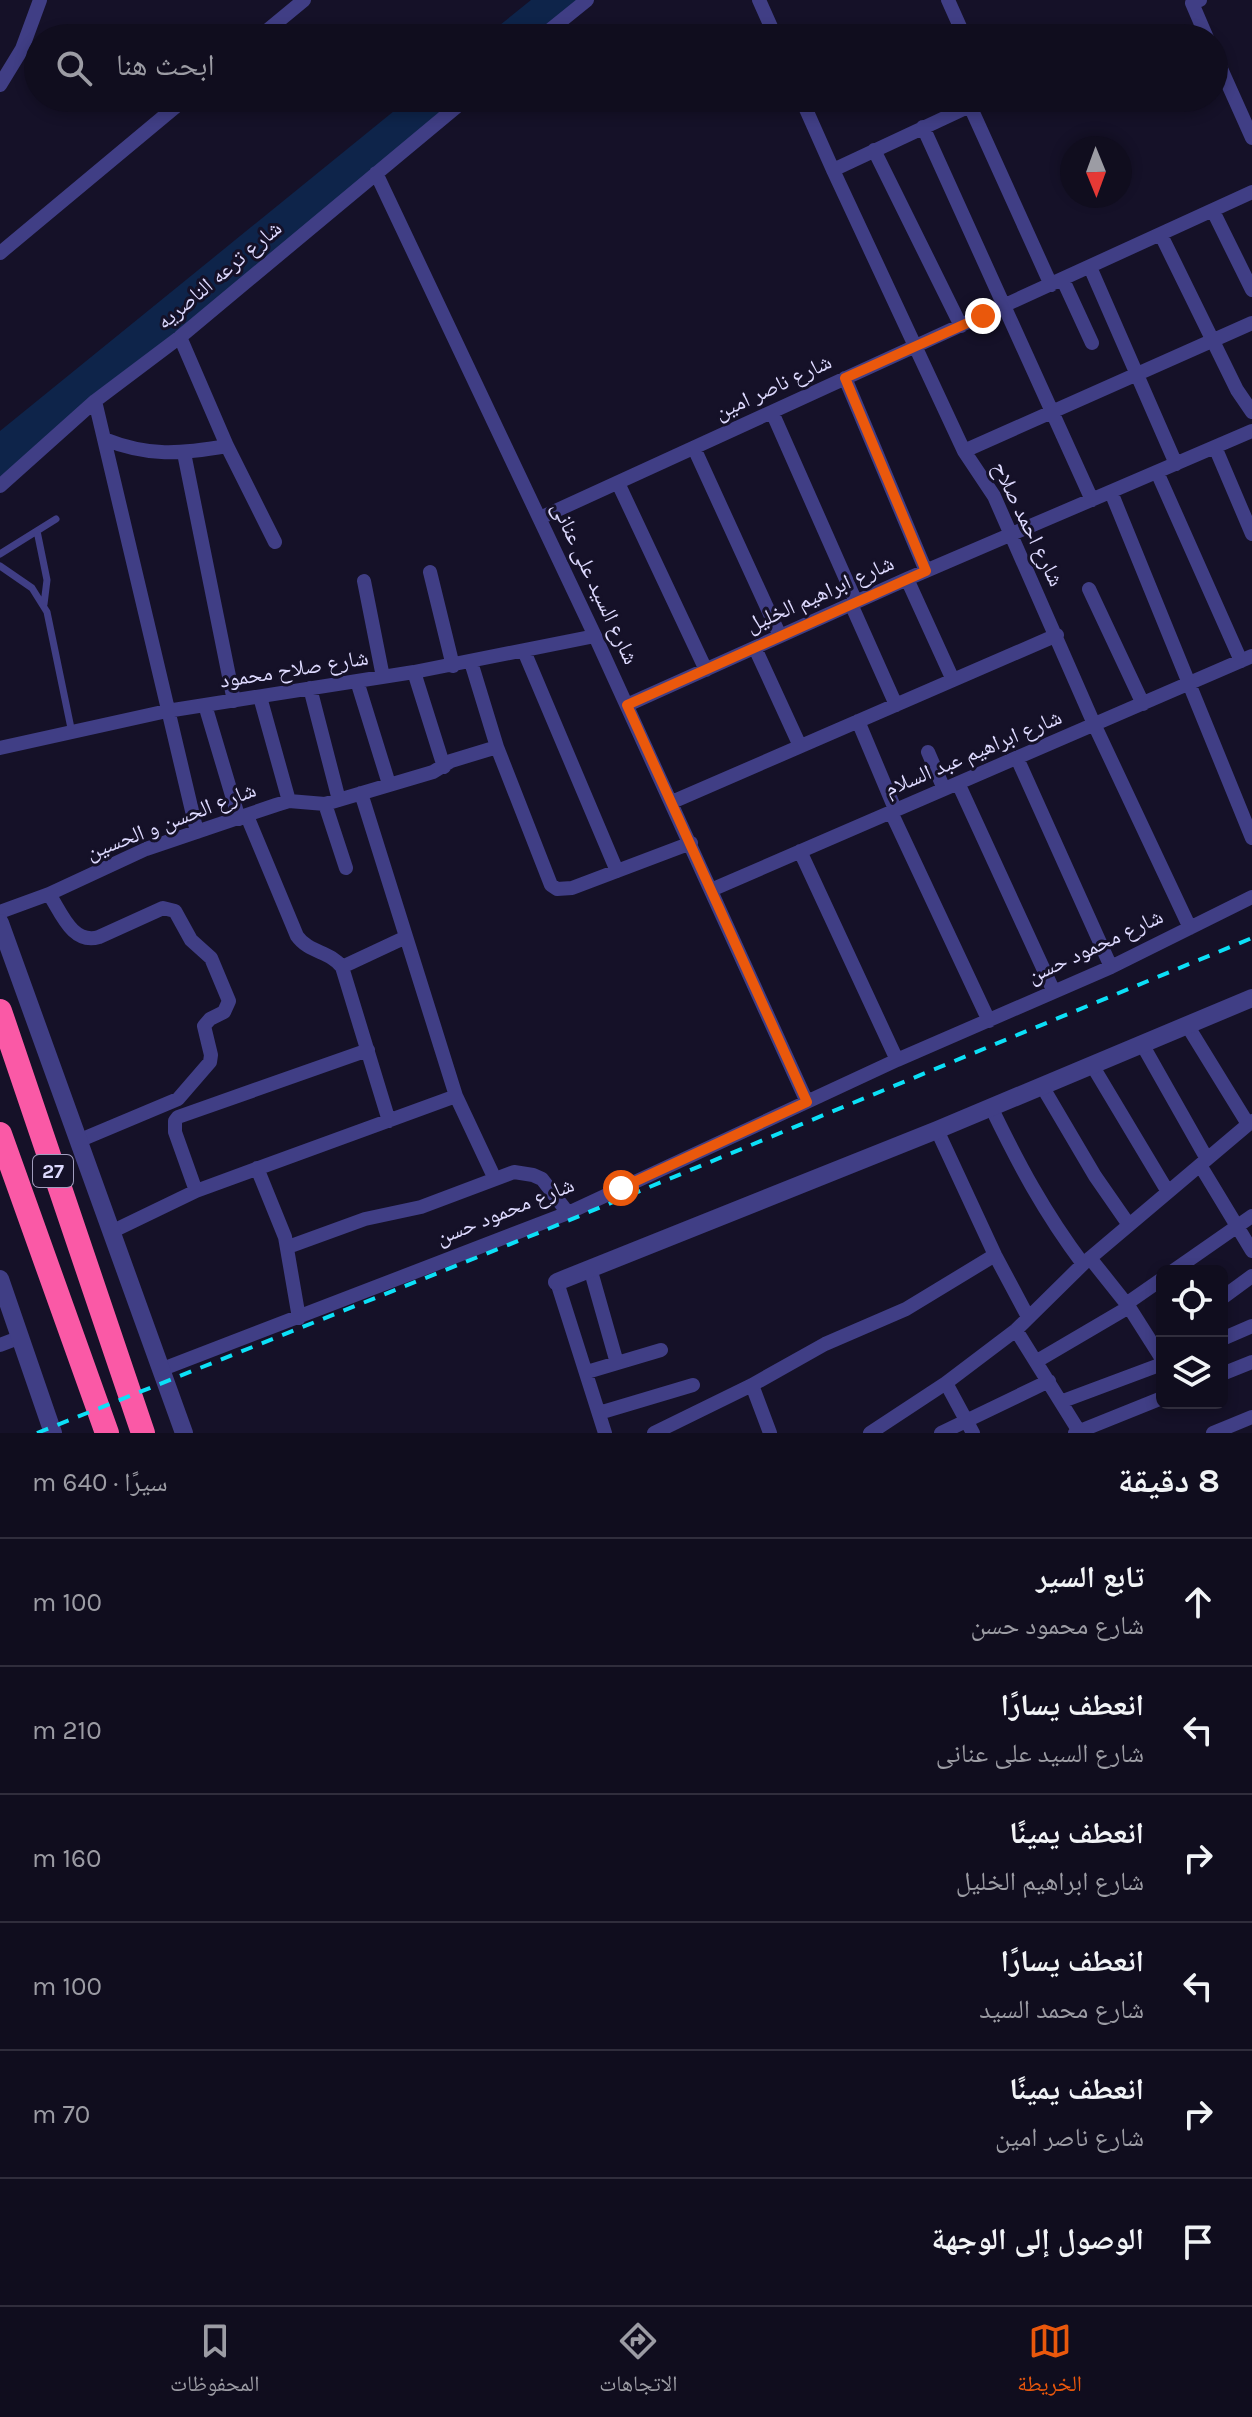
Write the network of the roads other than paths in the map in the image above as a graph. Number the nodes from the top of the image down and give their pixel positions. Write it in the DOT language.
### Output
graph roads {
  1 [pos="40,0"];
  2 [pos="304,0"];
  3 [pos="587,0"];
  4 [pos="759,0"];
  5 [pos="948,0"];
  6 [pos="1196,2"];
  7 [pos="31,24"];
  8 [pos="275,24"];
  9 [pos="557,24"];
  10 [pos="770,24"];
  11 [pos="959,24"];
  12 [pos="1203,24"];
  13 [pos="24,44"];
  14 [pos="1228,84"];
  15 [pos="0,85"];
  16 [pos="169,112"];
  17 [pos="450,112"];
  18 [pos="807,112"];
  19 [pos="954,112"];
  20 [pos="980,112"];
  21 [pos="923,127"];
  22 [pos="1252,138"];
  23 [pos="874,150"];
  24 [pos="833,170"];
  25 [pos="376,173"];
  26 [pos="1252,192"];
  27 [pos="1213,211"];
  28 [pos="1161,235"];
  29 [pos="0,253"];
  30 [pos="1090,267"];
  31 [pos="1057,282"];
  32 [pos="1252,290"];
  33 [pos="1006,306"];
  34 [pos="1252,323"];
  35 [pos="961,326"];
  36 [pos="180,337"];
  37 [pos="1214,341"];
  38 [pos="1092,343"];
  39 [pos="916,346"];
  40 [pos="1137,374"];
  41 [pos="845,378"];
  42 [pos="95,401"];
  43 [pos="772,412"];
  44 [pos="1053,412"];
  45 [pos="1252,412"];
  46 [pos="1252,431"];
  47 [pos="104,439"];
  48 [pos="227,446"];
  49 [pos="1215,447"];
  50 [pos="694,448"];
  51 [pos="964,451"];
  52 [pos="184,453"];
  53 [pos="1176,464"];
  54 [pos="1157,472"];
  55 [pos="618,483"];
  56 [pos="0,486"];
  57 [pos="1111,492"];
  58 [pos="1092,500"];
  59 [pos="540,518"];
  60 [pos="56,519"];
  61 [pos="37,531"];
  62 [pos="1252,534"];
  63 [pos="1012,535"];
  64 [pos="275,542"];
  65 [pos="0,554"];
  66 [pos="0,566"];
  67 [pos="926,571"];
  68 [pos="430,572"];
  69 [pos="907,579"];
  70 [pos="364,581"];
  71 [pos="1089,589"];
  72 [pos="854,603"];
  73 [pos="44,604"];
  74 [pos="1057,635"];
  75 [pos="595,636"];
  76 [pos="780,636"];
  77 [pos="755,648"];
  78 [pos="524,651"];
  79 [pos="1246,658"];
  80 [pos="471,662"];
  81 [pos="453,666"];
  82 [pos="706,670"];
  83 [pos="414,672"];
  84 [pos="383,677"];
  85 [pos="953,680"];
  86 [pos="357,681"];
  87 [pos="1191,683"];
  88 [pos="310,688"];
  89 [pos="260,697"];
  90 [pos="234,701"];
  91 [pos="1143,704"];
  92 [pos="205,705"];
  93 [pos="627,705"];
  94 [pos="896,705"];
  95 [pos="167,711"];
  96 [pos="858,721"];
  97 [pos="1094,724"];
  98 [pos="72,733"];
  99 [pos="800,746"];
  100 [pos="497,747"];
  101 [pos="0,748"];
  102 [pos="928,752"];
  103 [pos="1017,758"];
  104 [pos="444,767"];
  105 [pos="389,784"];
  106 [pos="951,786"];
  107 [pos="361,793"];
  108 [pos="289,801"];
  109 [pos="332,802"];
  110 [pos="672,802"];
  111 [pos="893,811"];
  112 [pos="243,817"];
  113 [pos="197,832"];
  114 [pos="1252,838"];
  115 [pos="691,843"];
  116 [pos="800,851"];
  117 [pos="346,868"];
  118 [pos="617,871"];
  119 [pos="711,890"];
  120 [pos="49,894"];
  121 [pos="1252,897"];
  122 [pos="0,912"];
  123 [pos="0,923"];
  124 [pos="1190,928"];
  125 [pos="404,938"];
  126 [pos="342,967"];
  127 [pos="1111,967"];
  128 [pos="1054,992"];
  129 [pos="1252,998"];
  130 [pos="0,1011"];
  131 [pos="989,1021"];
  132 [pos="1187,1025"];
  133 [pos="1142,1044"];
  134 [pos="368,1050"];
  135 [pos="897,1060"];
  136 [pos="1092,1065"];
  137 [pos="1042,1086"];
  138 [pos="456,1096"];
  139 [pos="807,1102"];
  140 [pos="991,1107"];
  141 [pos="389,1121"];
  142 [pos="1250,1122"];
  143 [pos="937,1130"];
  144 [pos="0,1134"];
  145 [pos="78,1141"];
  146 [pos="1204,1162"];
  147 [pos="257,1168"];
  148 [pos="494,1177"];
  149 [pos="196,1191"];
  150 [pos="1168,1192"];
  151 [pos="568,1213"];
  152 [pos="1252,1216"];
  153 [pos="1129,1225"];
  154 [pos="1237,1227"];
  155 [pos="111,1232"];
  156 [pos="288,1247"];
  157 [pos="1252,1251"];
  158 [pos="995,1255"];
  159 [pos="1086,1261"];
  160 [pos="1182,1265"];
  161 [pos="590,1268"];
  162 [pos="1252,1276"];
  163 [pos="0,1279"];
  164 [pos="557,1282"];
  165 [pos="1156,1284"];
  166 [pos="1228,1294"];
  167 [pos="1128,1305"];
  168 [pos="1028,1317"];
  169 [pos="299,1318"];
  170 [pos="1252,1326"];
  171 [pos="1016,1330"];
  172 [pos="21,1337"];
  173 [pos="1227,1337"];
  174 [pos="0,1345"];
  175 [pos="1156,1347"];
  176 [pos="661,1350"];
  177 [pos="1156,1355"];
  178 [pos="1037,1361"];
  179 [pos="1252,1362"];
  180 [pos="617,1363"];
  181 [pos="160,1370"];
  182 [pos="587,1372"];
  183 [pos="1228,1372"];
  184 [pos="1049,1381"];
  185 [pos="946,1383"];
  186 [pos="693,1385"];
  187 [pos="752,1385"];
  188 [pos="1156,1400"];
  189 [pos="1063,1401"];
  190 [pos="599,1413"];
  191 [pos="1252,1417"];
  192 [pos="894,1418"];
  193 [pos="970,1427"];
  194 [pos="1078,1432"];
  195 [pos="53,1433"];
  196 [pos="107,1433"];
  197 [pos="143,1433"];
  198 [pos="184,1433"];
  199 [pos="605,1433"];
  200 [pos="654,1433"];
  201 [pos="770,1433"];
  202 [pos="870,1433"];
  203 [pos="901,1433"];
  204 [pos="941,1433"];
  205 [pos="1213,1433"];
  1 -- 7 [label="street"];
  2 -- 8 [label="street"];
  3 -- 9 [label="street"];
  4 -- 10 [label="street"];
  5 -- 11 [label="street"];
  6 -- 12 [label="street"];
  13 -- 15 [label="street"];
  14 -- 22 [label="street"];
  16 -- 29 [label="street"];
  17 -- 25 [label="street, شارع ترعه الناصريه"];
  18 -- 24 [label="street, شارع احمد صلاح"];
  19 -- 21 [label="street"];
  20 -- 31 [label="street"];
  21 -- 23 [label="street"];
  21 -- 33 [label="street"];
  23 -- 24 [label="street"];
  23 -- 35 [label="street"];
  24 -- 39 [label="street, شارع احمد صلاح"];
  25 -- 36 [label="street, شارع ترعه الناصريه"];
  25 -- 59 [label="street, شارع السيد على عنانى"];
  26 -- 27 [label="street, شارع ناصر امين"];
  27 -- 28 [label="street, شارع ناصر امين"];
  27 -- 32 [label="street"];
  28 -- 30 [label="street, شارع ناصر امين"];
  28 -- 37 [label="street"];
  30 -- 31 [label="street, شارع ناصر امين"];
  30 -- 40 [label="street"];
  31 -- 33 [label="street, شارع ناصر امين"];
  31 -- 38 [label="street"];
  33 -- 35 [label="street, شارع ناصر امين"];
  33 -- 44 [label="street"];
  34 -- 37 [label="street"];
  35 -- 39 [label="street, شارع ناصر امين"];
  36 -- 42 [label="street, شارع ترعه الناصريه"];
  36 -- 48 [label="street"];
  37 -- 40 [label="street"];
  37 -- 45 [label="street"];
  39 -- 41 [label="street, شارع ناصر امين"];
  39 -- 51 [label="street, شارع احمد صلاح"];
  40 -- 44 [label="street"];
  40 -- 53 [label="street"];
  41 -- 43 [label="street, شارع ناصر امين"];
  41 -- 67 [label="street"];
  42 -- 47 [label="street"];
  42 -- 56 [label="street, شارع ترعه الناصريه"];
  43 -- 50 [label="street, شارع ناصر امين"];
  43 -- 72 [label="street"];
  44 -- 51 [label="street"];
  44 -- 58 [label="street"];
  46 -- 49 [label="street, شارع ابراهيم الخليل"];
  47 -- 52 [label="street"];
  47 -- 95 [label="street"];
  48 -- 52 [label="street"];
  48 -- 64 [label="street"];
  49 -- 53 [label="street, شارع ابراهيم الخليل"];
  49 -- 62 [label="street"];
  50 -- 55 [label="street, شارع ناصر امين"];
  50 -- 76 [label="street"];
  51 -- 63 [label="street, شارع احمد صلاح"];
  52 -- 90 [label="street"];
  53 -- 54 [label="street, شارع ابراهيم الخليل"];
  54 -- 57 [label="street, شارع ابراهيم الخليل"];
  54 -- 79 [label="street"];
  55 -- 59 [label="street, شارع ناصر امين"];
  55 -- 82 [label="street"];
  57 -- 58 [label="street, شارع ابراهيم الخليل"];
  57 -- 87 [label="street"];
  58 -- 63 [label="street, شارع ابراهيم الخليل"];
  59 -- 75 [label="street, شارع السيد على عنانى"];
  60 -- 61 [label="lane"];
  61 -- 65 [label="lane"];
  61 -- 73 [label="lane"];
  63 -- 67 [label="street, شارع ابراهيم الخليل"];
  63 -- 74 [label="street, شارع احمد صلاح"];
  66 -- 73 [label="lane"];
  67 -- 69 [label="street, شارع ابراهيم الخليل"];
  68 -- 81 [label="street"];
  69 -- 72 [label="street, شارع ابراهيم الخليل"];
  69 -- 85 [label="street"];
  70 -- 84 [label="street"];
  71 -- 91 [label="street"];
  72 -- 76 [label="street, شارع ابراهيم الخليل"];
  72 -- 94 [label="street"];
  73 -- 98 [label="lane"];
  74 -- 85 [label="street"];
  74 -- 97 [label="street, شارع احمد صلاح"];
  75 -- 78 [label="street, شارع صلاح محمود"];
  75 -- 93 [label="street, شارع السيد على عنانى"];
  76 -- 77 [label="street, شارع ابراهيم الخليل"];
  77 -- 82 [label="street, شارع ابراهيم الخليل"];
  77 -- 99 [label="street"];
  78 -- 80 [label="street, شارع صلاح محمود"];
  78 -- 118 [label="street"];
  79 -- 87 [label="street, شارع ابراهيم عبد السلام"];
  80 -- 81 [label="street, شارع صلاح محمود"];
  80 -- 100 [label="street"];
  81 -- 83 [label="street, شارع صلاح محمود"];
  82 -- 93 [label="street, شارع ابراهيم الخليل"];
  83 -- 84 [label="street, شارع صلاح محمود"];
  83 -- 104 [label="street"];
  84 -- 86 [label="street, شارع صلاح محمود"];
  85 -- 94 [label="street"];
  86 -- 88 [label="street, شارع صلاح محمود"];
  86 -- 105 [label="street"];
  87 -- 91 [label="street, شارع ابراهيم عبد السلام"];
  87 -- 114 [label="street"];
  88 -- 89 [label="street, شارع صلاح محمود"];
  88 -- 109 [label="street"];
  89 -- 90 [label="street, شارع صلاح محمود"];
  89 -- 108 [label="street"];
  90 -- 92 [label="street, شارع صلاح محمود"];
  91 -- 97 [label="street, شارع ابراهيم عبد السلام"];
  92 -- 95 [label="street, شارع صلاح محمود"];
  92 -- 112 [label="street"];
  93 -- 110 [label="street, شارع السيد على عنانى"];
  94 -- 96 [label="street"];
  95 -- 98 [label="street, شارع صلاح محمود"];
  95 -- 113 [label="street"];
  96 -- 99 [label="street"];
  96 -- 111 [label="street"];
  97 -- 103 [label="street, شارع ابراهيم عبد السلام"];
  97 -- 124 [label="street, شارع احمد صلاح"];
  98 -- 101 [label="street, شارع صلاح محمود"];
  99 -- 110 [label="street"];
  100 -- 104 [label="street, شارع الحسن و الحسين"];
  100 -- 118 [label="street"];
  102 -- 106 [label="street"];
  103 -- 106 [label="street, شارع ابراهيم عبد السلام"];
  103 -- 127 [label="street"];
  104 -- 105 [label="street, شارع الحسن و الحسين"];
  105 -- 107 [label="street, شارع الحسن و الحسين"];
  106 -- 111 [label="street, شارع ابراهيم عبد السلام"];
  106 -- 128 [label="street"];
  107 -- 109 [label="street, شارع الحسن و الحسين"];
  107 -- 125 [label="street"];
  108 -- 109 [label="street, شارع الحسن و الحسين"];
  108 -- 112 [label="street, شارع الحسن و الحسين"];
  109 -- 117 [label="street"];
  110 -- 115 [label="street, شارع السيد على عنانى"];
  111 -- 116 [label="street, شارع ابراهيم عبد السلام"];
  111 -- 131 [label="street"];
  112 -- 113 [label="street, شارع الحسن و الحسين"];
  112 -- 126 [label="street"];
  113 -- 120 [label="street, شارع الحسن و الحسين"];
  115 -- 118 [label="street"];
  115 -- 119 [label="street, شارع السيد على عنانى"];
  116 -- 119 [label="street, شارع ابراهيم عبد السلام"];
  116 -- 135 [label="street"];
  119 -- 139 [label="street, شارع السيد على عنانى"];
  120 -- 122 [label="street, شارع الحسن و الحسين"];
  120 -- 145 [label="street"];
  121 -- 124 [label="street, شارع محمود حسن"];
  123 -- 145 [label="street"];
  124 -- 127 [label="street, شارع محمود حسن"];
  125 -- 126 [label="street"];
  125 -- 138 [label="street"];
  126 -- 134 [label="street"];
  127 -- 128 [label="street, شارع محمود حسن"];
  128 -- 131 [label="street, شارع محمود حسن"];
  129 -- 132 [label="street"];
  130 -- 197 [label="highway, 27"];
  131 -- 135 [label="street, شارع محمود حسن"];
  132 -- 133 [label="street"];
  132 -- 142 [label="street"];
  133 -- 136 [label="street"];
  133 -- 146 [label="street"];
  134 -- 141 [label="street"];
  134 -- 149 [label="street"];
  135 -- 139 [label="street, شارع محمود حسن"];
  136 -- 137 [label="street"];
  136 -- 150 [label="street"];
  137 -- 140 [label="street"];
  137 -- 153 [label="street"];
  138 -- 141 [label="street"];
  138 -- 148 [label="street"];
  139 -- 151 [label="street, شارع محمود حسن"];
  140 -- 143 [label="street"];
  140 -- 159 [label="street"];
  141 -- 147 [label="street"];
  142 -- 146 [label="street"];
  143 -- 158 [label="street"];
  143 -- 161 [label="street"];
  144 -- 196 [label="highway, 27"];
  145 -- 155 [label="street"];
  146 -- 150 [label="street"];
  146 -- 154 [label="street"];
  147 -- 149 [label="street"];
  147 -- 156 [label="street"];
  148 -- 151 [label="street"];
  148 -- 156 [label="street"];
  149 -- 155 [label="street"];
  150 -- 153 [label="street"];
  151 -- 169 [label="street, شارع محمود حسن"];
  152 -- 154 [label="street"];
  153 -- 159 [label="street"];
  154 -- 157 [label="street"];
  154 -- 160 [label="street"];
  155 -- 181 [label="street"];
  156 -- 169 [label="street"];
  158 -- 168 [label="street"];
  158 -- 187 [label="street"];
  159 -- 167 [label="street"];
  159 -- 168 [label="street"];
  161 -- 164 [label="street"];
  161 -- 180 [label="street"];
  162 -- 166 [label="street"];
  163 -- 172 [label="street"];
  164 -- 182 [label="street"];
  165 -- 167 [label="street"];
  167 -- 175 [label="street"];
  167 -- 178 [label="street"];
  168 -- 171 [label="street"];
  169 -- 181 [label="street, شارع محمود حسن"];
  170 -- 173 [label="street"];
  171 -- 178 [label="street"];
  171 -- 185 [label="street"];
  172 -- 174 [label="street"];
  172 -- 195 [label="street"];
  176 -- 180 [label="street"];
  177 -- 189 [label="street"];
  178 -- 184 [label="street"];
  179 -- 183 [label="street"];
  180 -- 182 [label="street"];
  181 -- 198 [label="street"];
  182 -- 190 [label="street"];
  184 -- 189 [label="street"];
  184 -- 193 [label="street"];
  185 -- 192 [label="street"];
  185 -- 193 [label="street"];
  186 -- 190 [label="street"];
  187 -- 200 [label="street"];
  187 -- 201 [label="street"];
  188 -- 194 [label="street"];
  189 -- 194 [label="street"];
  190 -- 199 [label="street"];
  191 -- 205 [label="street"];
  192 -- 202 [label="street"];
  192 -- 203 [label="street"];
  193 -- 204 [label="street"];
}
